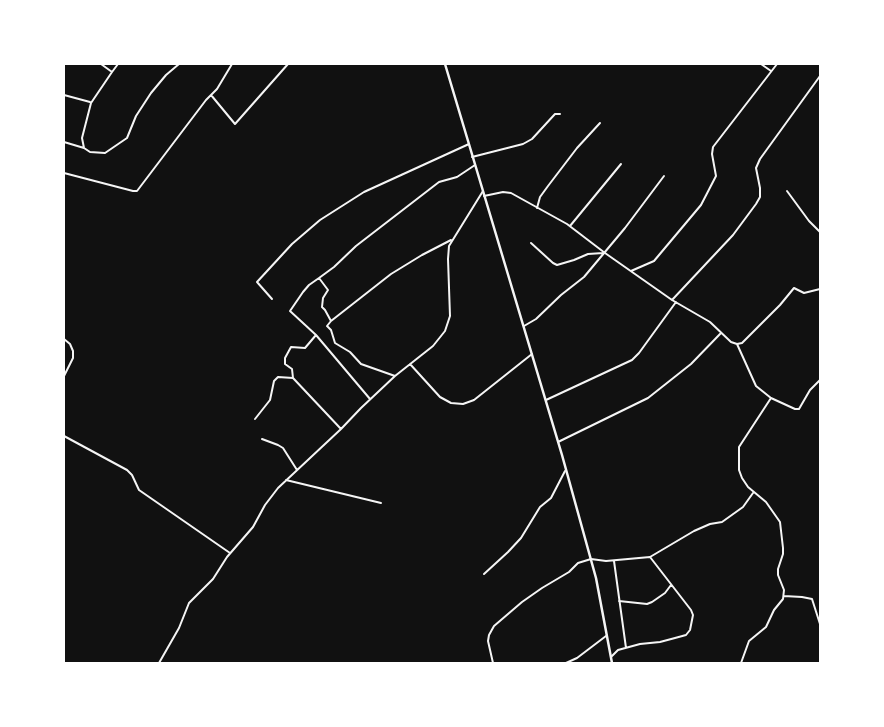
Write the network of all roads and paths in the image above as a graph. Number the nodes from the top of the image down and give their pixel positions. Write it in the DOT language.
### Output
graph roads {
  1 [pos="101,64"];
  2 [pos="118,64"];
  3 [pos="179,64"];
  4 [pos="232,64"];
  5 [pos="288,64"];
  6 [pos="445,64"];
  7 [pos="761,64"];
  8 [pos="776,64"];
  9 [pos="771,71"];
  10 [pos="112,72"];
  11 [pos="820,76"];
  12 [pos="64,95"];
  13 [pos="211,95"];
  14 [pos="91,103"];
  15 [pos="560,114"];
  16 [pos="600,123"];
  17 [pos="64,142"];
  18 [pos="469,144"];
  19 [pos="84,148"];
  20 [pos="472,157"];
  21 [pos="621,164"];
  22 [pos="475,165"];
  23 [pos="64,173"];
  24 [pos="664,176"];
  25 [pos="483,191"];
  26 [pos="787,191"];
  27 [pos="484,196"];
  28 [pos="537,208"];
  29 [pos="570,226"];
  30 [pos="820,232"];
  31 [pos="453,239"];
  32 [pos="531,243"];
  33 [pos="605,253"];
  34 [pos="630,271"];
  35 [pos="319,278"];
  36 [pos="820,289"];
  37 [pos="272,299"];
  38 [pos="672,300"];
  39 [pos="676,302"];
  40 [pos="331,321"];
  41 [pos="524,326"];
  42 [pos="721,332"];
  43 [pos="316,335"];
  44 [pos="64,339"];
  45 [pos="737,344"];
  46 [pos="532,354"];
  47 [pos="410,364"];
  48 [pos="64,376"];
  49 [pos="396,376"];
  50 [pos="293,378"];
  51 [pos="820,380"];
  52 [pos="771,398"];
  53 [pos="370,399"];
  54 [pos="546,400"];
  55 [pos="255,419"];
  56 [pos="341,430"];
  57 [pos="64,436"];
  58 [pos="262,439"];
  59 [pos="558,442"];
  60 [pos="566,469"];
  61 [pos="297,470"];
  62 [pos="286,480"];
  63 [pos="753,493"];
  64 [pos="381,503"];
  65 [pos="230,553"];
  66 [pos="650,557"];
  67 [pos="591,558"];
  68 [pos="614,561"];
  69 [pos="484,574"];
  70 [pos="671,585"];
  71 [pos="784,596"];
  72 [pos="619,601"];
  73 [pos="820,624"];
  74 [pos="608,634"];
  75 [pos="626,648"];
  76 [pos="611,658"];
  77 [pos="160,663"];
  78 [pos="493,663"];
  79 [pos="566,663"];
  80 [pos="612,663"];
  81 [pos="741,663"];
  1 -- 10 [label="street"];
  2 -- 10 [label="street"];
  3 -- 19 [label="street"];
  4 -- 13 [label="street"];
  5 -- 13 [label="street"];
  6 -- 18 [label="street"];
  7 -- 9 [label="street"];
  8 -- 9 [label="street"];
  9 -- 34 [label="street"];
  10 -- 14 [label="street"];
  11 -- 38 [label="street"];
  12 -- 14 [label="street"];
  13 -- 23 [label="street"];
  14 -- 19 [label="street"];
  15 -- 20 [label="street"];
  16 -- 28 [label="street"];
  17 -- 19 [label="street"];
  18 -- 20 [label="street"];
  18 -- 37 [label="street"];
  20 -- 22 [label="street"];
  21 -- 29 [label="street"];
  22 -- 25 [label="street"];
  22 -- 35 [label="street"];
  24 -- 33 [label="street"];
  25 -- 27 [label="street"];
  25 -- 31 [label="street"];
  26 -- 30 [label="street"];
  27 -- 28 [label="street"];
  27 -- 41 [label="street"];
  28 -- 29 [label="street"];
  29 -- 33 [label="street"];
  31 -- 40 [label="street"];
  31 -- 47 [label="street"];
  32 -- 33 [label="street"];
  33 -- 34 [label="street"];
  33 -- 41 [label="street"];
  34 -- 38 [label="street"];
  35 -- 40 [label="street"];
  35 -- 43 [label="street"];
  36 -- 45 [label="street"];
  38 -- 39 [label="street"];
  39 -- 42 [label="street"];
  39 -- 54 [label="street"];
  40 -- 49 [label="street"];
  41 -- 46 [label="street"];
  42 -- 45 [label="street"];
  42 -- 59 [label="street"];
  43 -- 50 [label="street"];
  43 -- 53 [label="street"];
  44 -- 48 [label="street"];
  45 -- 52 [label="street"];
  46 -- 47 [label="street"];
  46 -- 54 [label="street"];
  47 -- 49 [label="street"];
  49 -- 53 [label="street"];
  50 -- 55 [label="street"];
  50 -- 56 [label="street"];
  51 -- 52 [label="street"];
  52 -- 63 [label="street"];
  53 -- 56 [label="street"];
  54 -- 59 [label="street"];
  56 -- 61 [label="street"];
  57 -- 65 [label="street"];
  58 -- 61 [label="street"];
  59 -- 60 [label="street"];
  60 -- 67 [label="street"];
  60 -- 69 [label="street"];
  61 -- 62 [label="street"];
  62 -- 64 [label="street"];
  62 -- 65 [label="street"];
  63 -- 66 [label="street"];
  63 -- 71 [label="street"];
  65 -- 77 [label="street"];
  66 -- 68 [label="street"];
  66 -- 70 [label="street"];
  67 -- 68 [label="street"];
  67 -- 74 [label="street"];
  67 -- 78 [label="street"];
  68 -- 72 [label="street"];
  70 -- 72 [label="street"];
  70 -- 75 [label="street"];
  71 -- 73 [label="street"];
  71 -- 81 [label="street"];
  72 -- 75 [label="street"];
  74 -- 76 [label="street"];
  74 -- 79 [label="street"];
  75 -- 76 [label="street"];
  76 -- 80 [label="street"];
}
